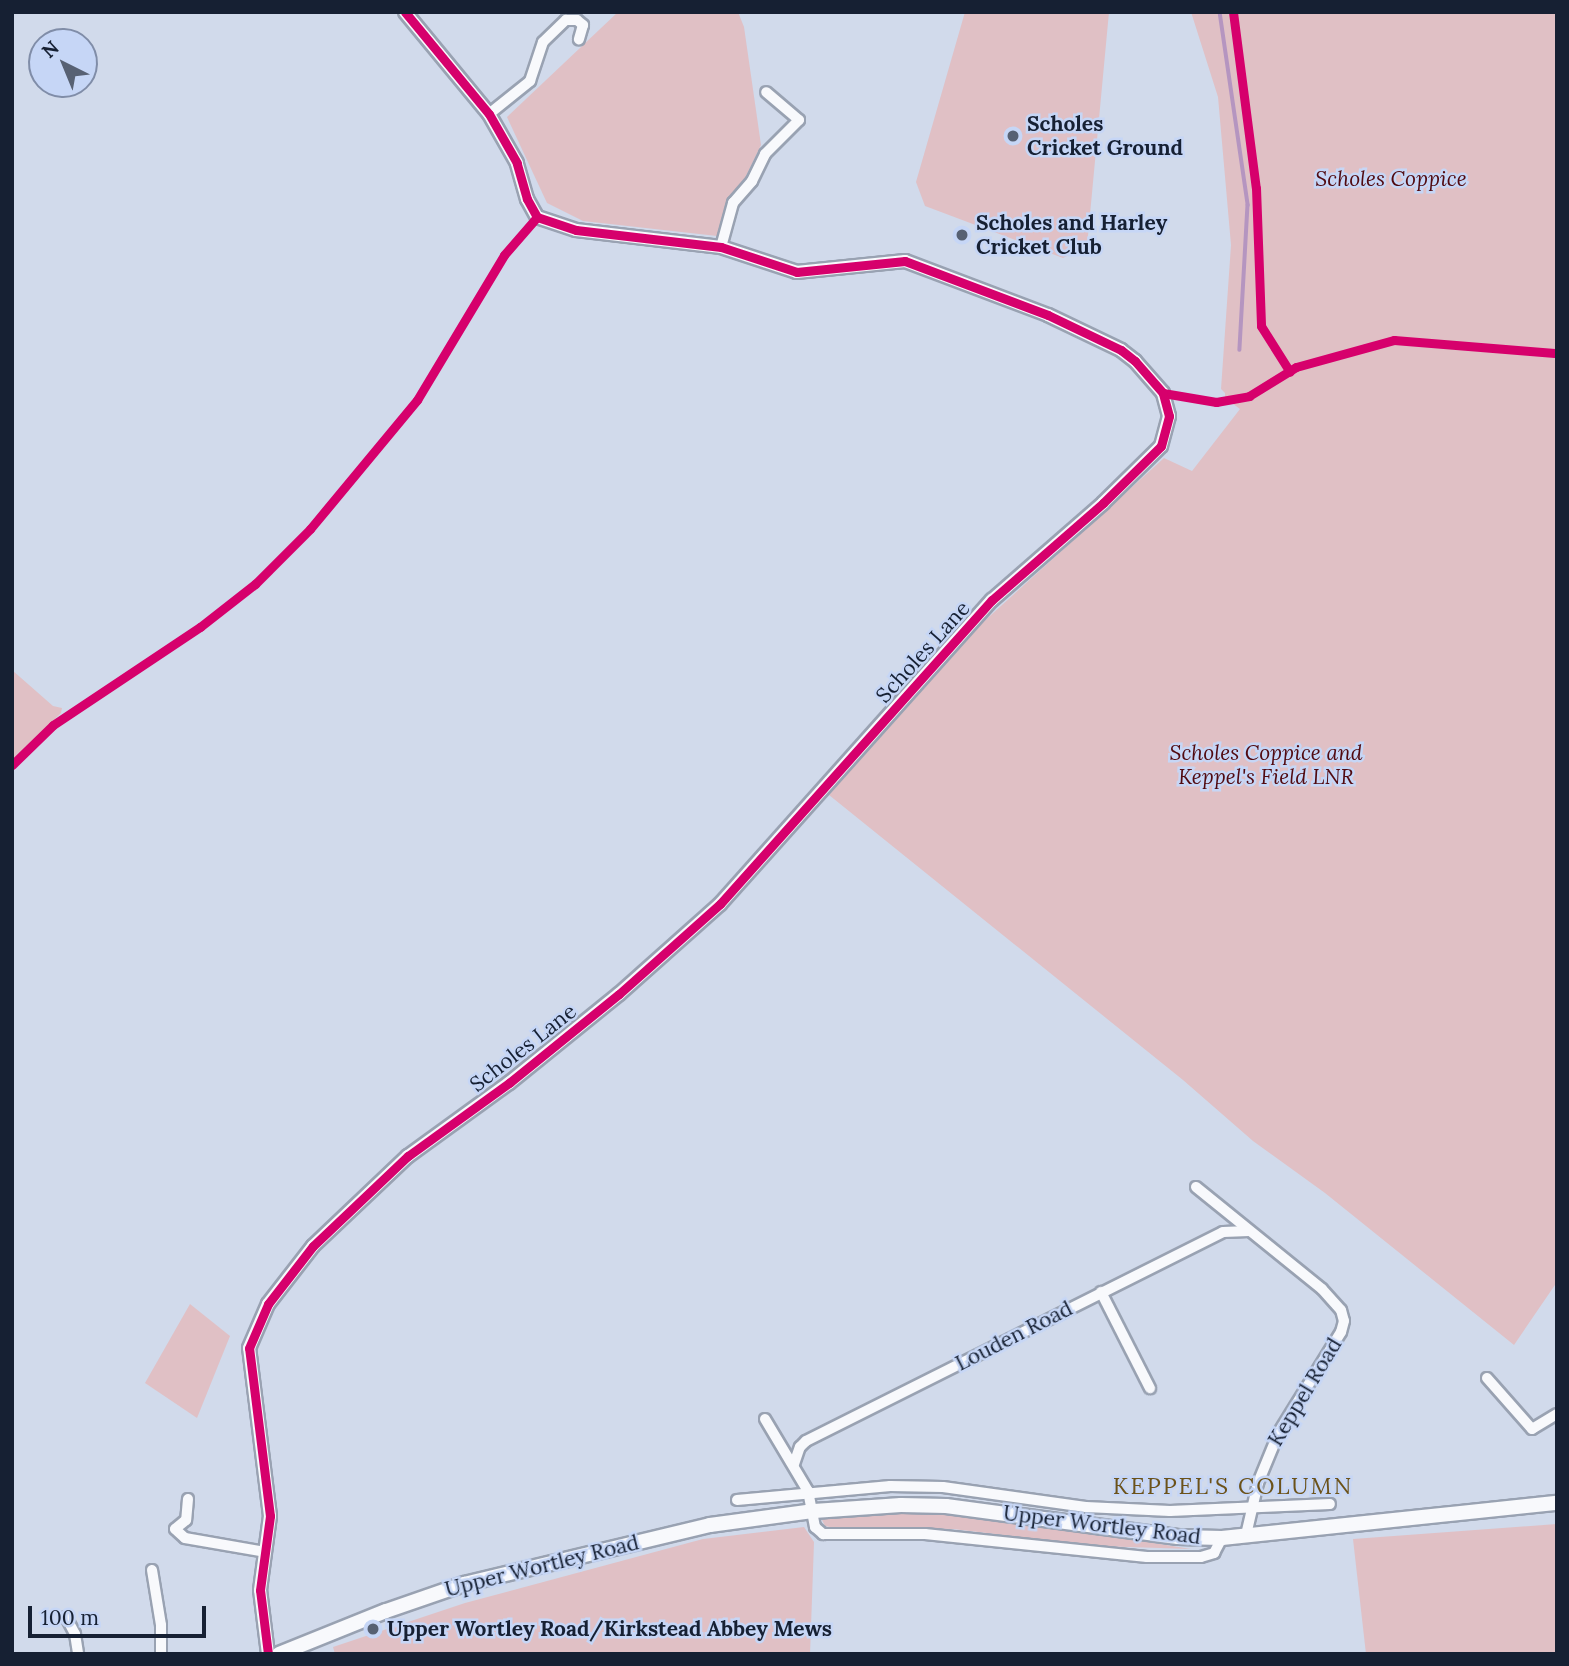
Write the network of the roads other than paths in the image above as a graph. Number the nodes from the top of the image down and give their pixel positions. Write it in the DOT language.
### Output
graph roads {
  1 [pos="405,12"];
  2 [pos="579,39"];
  3 [pos="766,92"];
  4 [pos="489,114"];
  5 [pos="721,247"];
  6 [pos="1196,1187"];
  7 [pos="1249,1231"];
  8 [pos="1101,1292"];
  9 [pos="1488,1378"];
  10 [pos="1150,1388"];
  11 [pos="1557,1414"];
  12 [pos="765,1419"];
  13 [pos="794,1464"];
  14 [pos="808,1491"];
  15 [pos="188,1499"];
  16 [pos="737,1500"];
  17 [pos="1557,1503"];
  18 [pos="1330,1504"];
  19 [pos="1252,1510"];
  20 [pos="814,1511"];
  21 [pos="1246,1535"];
  22 [pos="1222,1538"];
  23 [pos="265,1552"];
  24 [pos="152,1570"];
  25 [pos="66,1616"];
  26 [pos="311,1648"];
  27 [pos="78,1654"];
  28 [pos="161,1654"];
  29 [pos="268,1654"];
  30 [pos="279,1654"];
  1 -- 4 [label="street, Scholes Lane"];
  2 -- 4 [label="street"];
  3 -- 5 [label="street"];
  4 -- 5 [label="street, Scholes Lane"];
  5 -- 23 [label="street, Scholes Lane"];
  6 -- 7 [label="street, Keppel Road"];
  7 -- 8 [label="street, Louden Road"];
  7 -- 19 [label="street, Keppel Road"];
  8 -- 10 [label="street"];
  8 -- 13 [label="street, Louden Road"];
  9 -- 11 [label="street"];
  12 -- 13 [label="street"];
  13 -- 14 [label="street"];
  14 -- 16 [label="street, Upper Wortley Road"];
  14 -- 19 [label="street, Upper Wortley Road"];
  14 -- 20 [label="street"];
  15 -- 23 [label="street"];
  17 -- 21 [label="main road, Upper Wortley Road"];
  18 -- 19 [label="street, Upper Wortley Road"];
  19 -- 21 [label="street, Keppel Road"];
  20 -- 22 [label="main road, Upper Wortley Road"];
  20 -- 22 [label="street, Upper Wortley Road"];
  20 -- 26 [label="main road, Upper Wortley Road"];
  21 -- 22 [label="main road, Upper Wortley Road"];
  23 -- 29 [label="street, Scholes Lane"];
  24 -- 28 [label="street"];
  25 -- 27 [label="street"];
  26 -- 30 [label="main road, Upper Wortley Road"];
}
